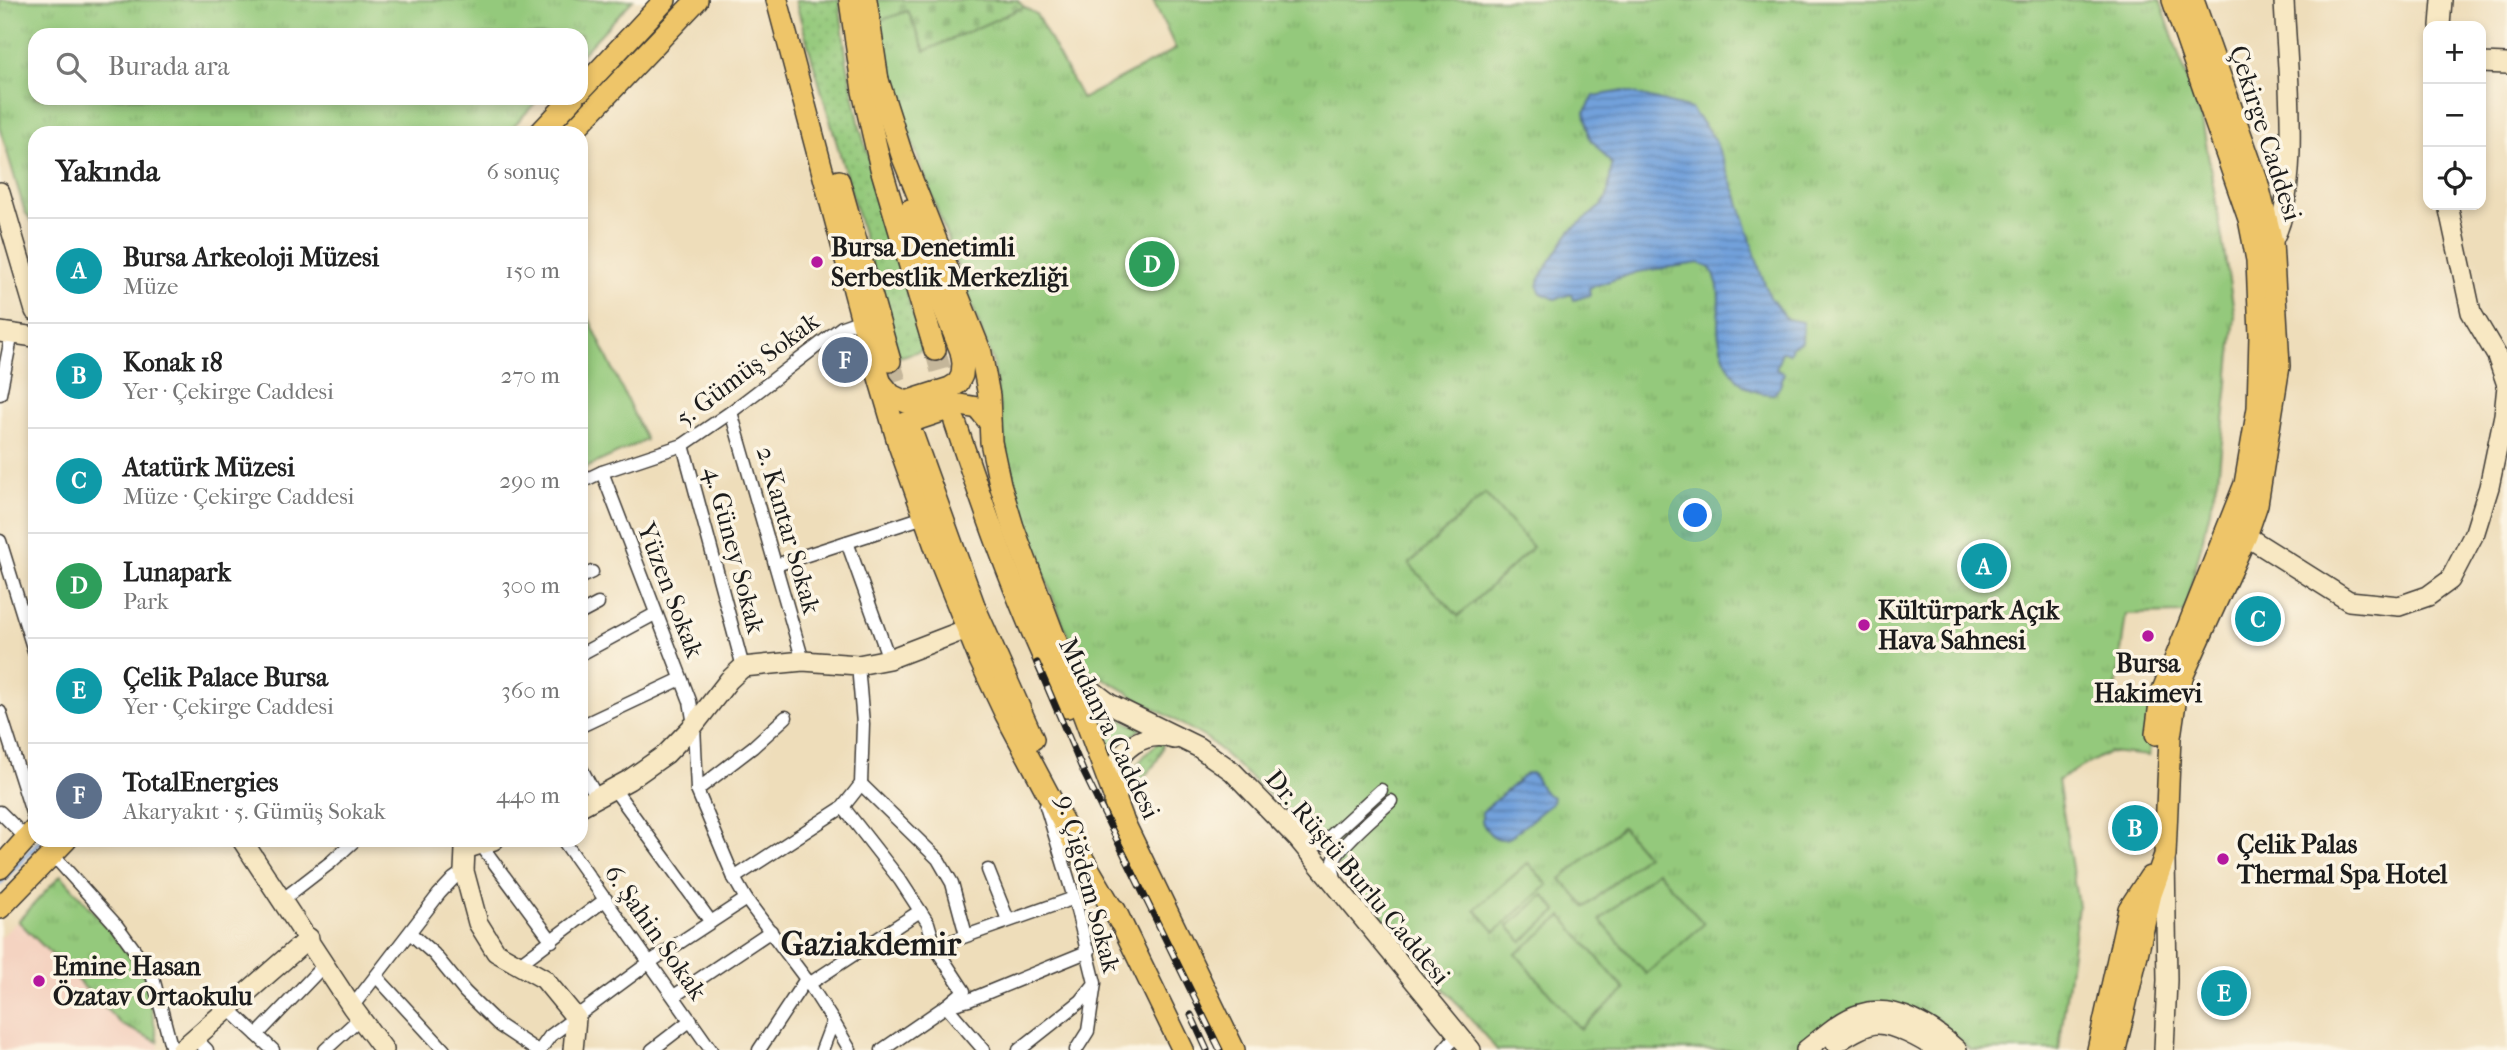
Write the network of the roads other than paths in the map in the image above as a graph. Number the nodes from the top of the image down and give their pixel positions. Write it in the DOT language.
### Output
graph roads {
  1 [pos="666,0"];
  2 [pos="698,0"];
  3 [pos="769,0"];
  4 [pos="777,0"];
  5 [pos="789,0"];
  6 [pos="850,0"];
  7 [pos="866,0"];
  8 [pos="2173,0"];
  9 [pos="2193,0"];
  10 [pos="2284,0"];
  11 [pos="2441,1"];
  12 [pos="2441,21"];
  13 [pos="787,43"];
  14 [pos="2486,63"];
  15 [pos="2507,64"];
  16 [pos="876,74"];
  17 [pos="588,83"];
  18 [pos="566,105"];
  19 [pos="547,126"];
  20 [pos="578,126"];
  21 [pos="0,192"];
  22 [pos="2449,210"];
  23 [pos="2272,242"];
  24 [pos="28,245"];
  25 [pos="2258,260"];
  26 [pos="28,287"];
  27 [pos="862,320"];
  28 [pos="6,333"];
  29 [pos="28,336"];
  30 [pos="935,350"];
  31 [pos="890,362"];
  32 [pos="881,383"];
  33 [pos="2507,385"];
  34 [pos="1,391"];
  35 [pos="732,412"];
  36 [pos="955,422"];
  37 [pos="990,423"];
  38 [pos="906,440"];
  39 [pos="683,445"];
  40 [pos="602,472"];
  41 [pos="588,479"];
  42 [pos="2238,504"];
  43 [pos="924,517"];
  44 [pos="2246,536"];
  45 [pos="0,541"];
  46 [pos="847,542"];
  47 [pos="776,565"];
  48 [pos="598,604"];
  49 [pos="588,609"];
  50 [pos="655,614"];
  51 [pos="967,629"];
  52 [pos="28,631"];
  53 [pos="1056,643"];
  54 [pos="588,650"];
  55 [pos="889,659"];
  56 [pos="803,662"];
  57 [pos="858,665"];
  58 [pos="743,667"];
  59 [pos="681,679"];
  60 [pos="1,716"];
  61 [pos="786,717"];
  62 [pos="588,723"];
  63 [pos="694,725"];
  64 [pos="1199,747"];
  65 [pos="1034,769"];
  66 [pos="588,781"];
  67 [pos="861,784"];
  68 [pos="697,790"];
  69 [pos="1381,790"];
  70 [pos="597,797"];
  71 [pos="1391,801"];
  72 [pos="843,807"];
  73 [pos="0,813"];
  74 [pos="28,815"];
  75 [pos="1122,817"];
  76 [pos="28,828"];
  77 [pos="28,835"];
  78 [pos="1298,839"];
  79 [pos="59,847"];
  80 [pos="247,847"];
  81 [pos="347,847"];
  82 [pos="475,847"];
  83 [pos="478,847"];
  84 [pos="568,847"];
  85 [pos="2165,855"];
  86 [pos="0,867"];
  87 [pos="988,870"];
  88 [pos="464,871"];
  89 [pos="734,878"];
  90 [pos="1338,889"];
  91 [pos="1074,898"];
  92 [pos="606,899"];
  93 [pos="746,899"];
  94 [pos="282,900"];
  95 [pos="0,908"];
  96 [pos="920,911"];
  97 [pos="1008,920"];
  98 [pos="711,922"];
  99 [pos="1120,922"];
  100 [pos="771,931"];
  101 [pos="410,933"];
  102 [pos="966,935"];
  103 [pos="309,938"];
  104 [pos="552,941"];
  105 [pos="935,947"];
  106 [pos="1088,951"];
  107 [pos="650,962"];
  108 [pos="326,964"];
  109 [pos="518,965"];
  110 [pos="376,976"];
  111 [pos="807,981"];
  112 [pos="1095,983"];
  113 [pos="674,996"];
  114 [pos="946,1006"];
  115 [pos="228,1008"];
  116 [pos="356,1013"];
  117 [pos="576,1018"];
  118 [pos="691,1020"];
  119 [pos="833,1021"];
  120 [pos="257,1035"];
  121 [pos="824,1045"];
  122 [pos="1457,1045"];
  123 [pos="194,1046"];
  124 [pos="889,1048"];
  125 [pos="172,1050"];
  126 [pos="273,1050"];
  127 [pos="325,1050"];
  128 [pos="384,1050"];
  129 [pos="444,1050"];
  130 [pos="538,1050"];
  131 [pos="573,1050"];
  132 [pos="652,1050"];
  133 [pos="711,1050"];
  134 [pos="760,1050"];
  135 [pos="836,1050"];
  136 [pos="850,1050"];
  137 [pos="984,1050"];
  138 [pos="1019,1050"];
  139 [pos="1076,1050"];
  140 [pos="1183,1050"];
  141 [pos="1234,1050"];
  142 [pos="1806,1050"];
  143 [pos="1826,1050"];
  144 [pos="1937,1050"];
  145 [pos="1957,1050"];
  146 [pos="2098,1050"];
  147 [pos="2115,1050"];
  148 [pos="2164,1050"];
  1 -- 17 [label="main road"];
  2 -- 20 [label="main road"];
  3 -- 13 [label="main road"];
  4 -- 13 [label="main road"];
  5 -- 31 [label="main road"];
  6 -- 30 [label="main road"];
  7 -- 16 [label="main road"];
  8 -- 25 [label="main road, Çekirge Caddesi"];
  9 -- 23 [label="main road, Çekirge Caddesi"];
  10 -- 23 [label="main road"];
  11 -- 12 [label="main road"];
  13 -- 27 [label="main road"];
  14 -- 15 [label="main road"];
  16 -- 32 [label="main road"];
  16 -- 37 [label="main road"];
  18 -- 19 [label="main road"];
  21 -- 24 [label="main road"];
  21 -- 26 [label="main road"];
  22 -- 33 [label="main road"];
  23 -- 25 [label="main road"];
  23 -- 44 [label="main road, Çekirge Caddesi"];
  25 -- 42 [label="main road, Çekirge Caddesi"];
  27 -- 32 [label="main road"];
  27 -- 35 [label="street, 5. Gümüş Sokak"];
  28 -- 29 [label="main road"];
  28 -- 34 [label="street"];
  32 -- 38 [label="main road"];
  33 -- 44 [label="main road"];
  35 -- 39 [label="street, 5. Gümüş Sokak"];
  35 -- 47 [label="street, 2. Kantar Sokak"];
  36 -- 75 [label="main road, Mudanya Caddesi"];
  37 -- 38 [label="main road"];
  37 -- 53 [label="main road"];
  38 -- 43 [label="main road"];
  38 -- 99 [label="main road"];
  39 -- 40 [label="street, 5. Gümüş Sokak"];
  39 -- 58 [label="street, 4. Güney Sokak"];
  40 -- 41 [label="street, 5. Gümüş Sokak"];
  40 -- 50 [label="street, Yüzen Sokak"];
  42 -- 44 [label="main road"];
  42 -- 85 [label="main road, Çekirge Caddesi"];
  43 -- 46 [label="street"];
  43 -- 51 [label="main road"];
  44 -- 85 [label="main road, Çekirge Caddesi"];
  45 -- 52 [label="street"];
  46 -- 47 [label="street"];
  46 -- 55 [label="street"];
  47 -- 56 [label="street, 2. Kantar Sokak"];
  48 -- 49 [label="street"];
  50 -- 54 [label="street"];
  50 -- 59 [label="street, Yüzen Sokak"];
  51 -- 55 [label="main road"];
  51 -- 65 [label="main road"];
  53 -- 64 [label="main road"];
  53 -- 75 [label="main road"];
  55 -- 57 [label="main road"];
  56 -- 57 [label="main road"];
  56 -- 58 [label="main road"];
  57 -- 67 [label="street"];
  58 -- 63 [label="main road"];
  59 -- 62 [label="street"];
  59 -- 63 [label="street, Yüzen Sokak"];
  60 -- 74 [label="street"];
  61 -- 68 [label="street"];
  63 -- 68 [label="street, Yüzen Sokak"];
  63 -- 70 [label="main road"];
  64 -- 75 [label="main road"];
  64 -- 78 [label="main road, Dr. Rüştü Burlu Caddesi"];
  65 -- 91 [label="street, 9. Çiğdem Sokak"];
  65 -- 99 [label="main road"];
  66 -- 70 [label="street"];
  67 -- 72 [label="street"];
  67 -- 102 [label="street"];
  68 -- 89 [label="street"];
  69 -- 78 [label="street"];
  70 -- 98 [label="street"];
  71 -- 90 [label="street"];
  72 -- 89 [label="street"];
  72 -- 96 [label="street"];
  73 -- 76 [label="street"];
  75 -- 141 [label="main road, Mudanya Caddesi"];
  77 -- 86 [label="main road"];
  78 -- 90 [label="main road, Dr. Rüştü Burlu Caddesi"];
  79 -- 95 [label="main road"];
  79 -- 125 [label="street"];
  80 -- 94 [label="main road"];
  81 -- 94 [label="street"];
  82 -- 88 [label="main road"];
  83 -- 104 [label="street"];
  84 -- 92 [label="street, 6. Şahin Sokak"];
  85 -- 146 [label="main road"];
  85 -- 147 [label="main road"];
  85 -- 148 [label="main road, Çekirge Caddesi"];
  87 -- 97 [label="street"];
  88 -- 101 [label="street"];
  88 -- 109 [label="main road"];
  89 -- 93 [label="street"];
  90 -- 122 [label="main road, Dr. Rüştü Burlu Caddesi"];
  91 -- 97 [label="street"];
  91 -- 106 [label="street, 9. Çiğdem Sokak"];
  92 -- 104 [label="street"];
  92 -- 107 [label="street, 6. Şahin Sokak"];
  93 -- 98 [label="street"];
  93 -- 100 [label="street"];
  94 -- 103 [label="main road"];
  96 -- 105 [label="street"];
  96 -- 111 [label="street"];
  97 -- 102 [label="street"];
  98 -- 107 [label="street"];
  99 -- 140 [label="main road"];
  100 -- 111 [label="street"];
  100 -- 113 [label="street"];
  101 -- 110 [label="street"];
  101 -- 130 [label="street"];
  102 -- 105 [label="street"];
  103 -- 108 [label="main road"];
  103 -- 115 [label="main road"];
  104 -- 109 [label="street"];
  105 -- 114 [label="street"];
  106 -- 112 [label="street, 9. Çiğdem Sokak"];
  106 -- 114 [label="street"];
  107 -- 113 [label="street, 6. Şahin Sokak"];
  107 -- 117 [label="street"];
  108 -- 116 [label="main road"];
  108 -- 120 [label="street"];
  109 -- 117 [label="main road"];
  110 -- 116 [label="street"];
  110 -- 129 [label="street"];
  111 -- 119 [label="street"];
  111 -- 134 [label="street"];
  112 -- 138 [label="street"];
  112 -- 139 [label="street, 9. Çiğdem Sokak"];
  113 -- 118 [label="street, 6. Şahin Sokak"];
  114 -- 124 [label="street"];
  114 -- 137 [label="street"];
  115 -- 120 [label="street"];
  115 -- 123 [label="main road"];
  116 -- 127 [label="street"];
  116 -- 128 [label="main road"];
  117 -- 130 [label="street"];
  117 -- 131 [label="main road"];
  118 -- 132 [label="street"];
  118 -- 133 [label="street, 6. Şahin Sokak"];
  119 -- 121 [label="street"];
  119 -- 136 [label="street"];
  120 -- 126 [label="street"];
  121 -- 135 [label="street"];
  142 -- 145 [label="main road"];
  143 -- 144 [label="main road"];
}
